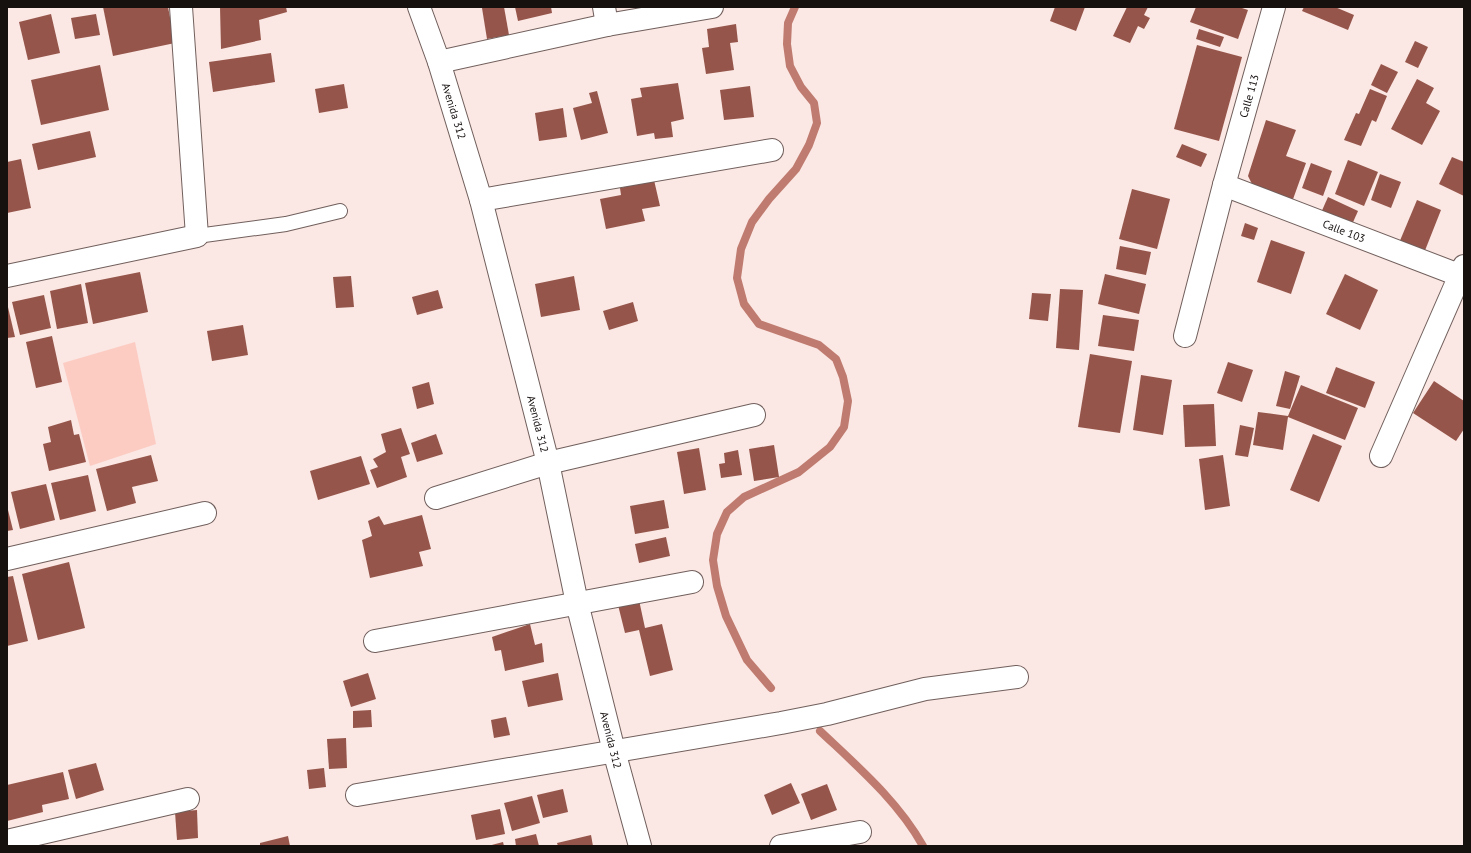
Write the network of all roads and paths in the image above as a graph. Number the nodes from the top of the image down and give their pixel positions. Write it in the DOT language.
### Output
graph roads {
  1 [pos="181,7"];
  2 [pos="419,7"];
  3 [pos="712,7"];
  4 [pos="1274,7"];
  5 [pos="605,16"];
  6 [pos="439,62"];
  7 [pos="772,150"];
  8 [pos="1224,185"];
  9 [pos="482,200"];
  10 [pos="340,210"];
  11 [pos="197,236"];
  12 [pos="1463,273"];
  13 [pos="7,276"];
  14 [pos="1185,336"];
  15 [pos="754,415"];
  16 [pos="1381,456"];
  17 [pos="548,463"];
  18 [pos="436,498"];
  19 [pos="205,513"];
  20 [pos="7,559"];
  21 [pos="692,582"];
  22 [pos="577,603"];
  23 [pos="375,641"];
  24 [pos="1017,678"];
  25 [pos="614,751"];
  26 [pos="357,795"];
  27 [pos="188,799"];
  28 [pos="860,832"];
  29 [pos="7,841"];
  30 [pos="640,846"];
  31 [pos="781,846"];
  1 -- 11 [label="street"];
  2 -- 6 [label="street, Avenida 312"];
  3 -- 5 [label="street"];
  4 -- 8 [label="street, Calle 113"];
  5 -- 6 [label="street"];
  6 -- 9 [label="street, Avenida 312"];
  7 -- 9 [label="street"];
  8 -- 12 [label="street, Calle 103"];
  8 -- 14 [label="street, Calle 113"];
  9 -- 17 [label="street, Avenida 312"];
  10 -- 11 [label="lane"];
  11 -- 13 [label="street"];
  12 -- 16 [label="street"];
  15 -- 17 [label="street"];
  17 -- 18 [label="street"];
  17 -- 22 [label="street, Avenida 312"];
  19 -- 20 [label="street"];
  21 -- 22 [label="street"];
  22 -- 23 [label="street"];
  22 -- 25 [label="street, Avenida 312"];
  24 -- 25 [label="street"];
  25 -- 26 [label="street"];
  25 -- 30 [label="street, Avenida 312"];
  27 -- 29 [label="street"];
  28 -- 31 [label="street"];
}
